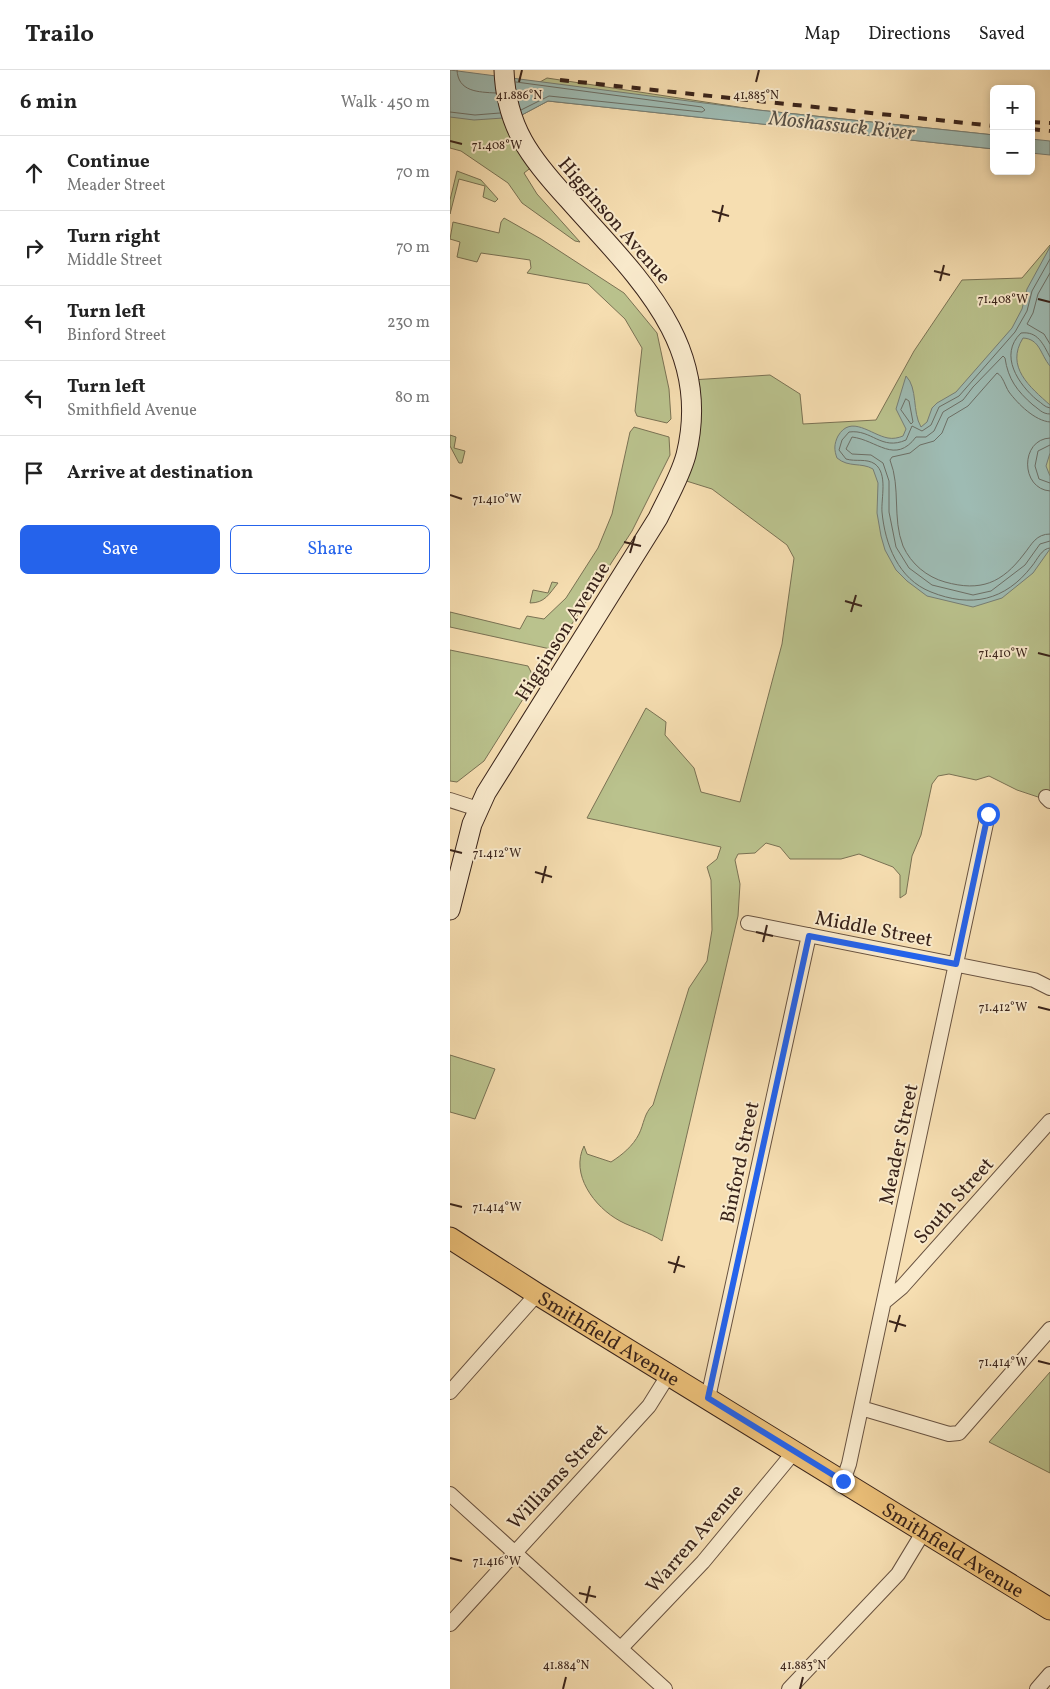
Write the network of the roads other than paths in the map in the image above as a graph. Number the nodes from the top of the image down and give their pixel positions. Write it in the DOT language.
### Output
graph roads {
  1 [pos="504,73"];
  2 [pos="450,800"];
  3 [pos="478,809"];
  4 [pos="988,814"];
  5 [pos="450,910"];
  6 [pos="748,923"];
  7 [pos="809,936"];
  8 [pos="956,964"];
  9 [pos="1050,988"];
  10 [pos="1050,1121"];
  11 [pos="450,1220"];
  12 [pos="450,1238"];
  13 [pos="479,1256"];
  14 [pos="537,1294"];
  15 [pos="884,1302"];
  16 [pos="1050,1329"];
  17 [pos="669,1374"];
  18 [pos="450,1392"];
  19 [pos="708,1398"];
  20 [pos="862,1408"];
  21 [pos="794,1452"];
  22 [pos="843,1481"];
  23 [pos="450,1494"];
  24 [pos="924,1531"];
  25 [pos="515,1551"];
  26 [pos="1050,1609"];
  27 [pos="450,1624"];
  28 [pos="621,1648"];
  29 [pos="1050,1674"];
  30 [pos="665,1689"];
  31 [pos="789,1689"];
  32 [pos="1037,1689"];
  1 -- 3 [label="street, Higginson Avenue"];
  2 -- 3 [label="street"];
  3 -- 5 [label="street, Higginson Avenue"];
  4 -- 8 [label="street, Meader Street"];
  6 -- 7 [label="street, Middle Street"];
  7 -- 8 [label="street, Middle Street"];
  7 -- 19 [label="street, Binford Street"];
  8 -- 9 [label="street, Middle Street"];
  8 -- 15 [label="street, Meader Street"];
  10 -- 15 [label="street, South Street"];
  11 -- 13 [label="main road"];
  12 -- 13 [label="main road, Smithfield Avenue"];
  13 -- 14 [label="main road, Smithfield Avenue"];
  14 -- 17 [label="main road, Smithfield Avenue"];
  14 -- 18 [label="street"];
  15 -- 20 [label="street, Meader Street"];
  16 -- 20 [label="street"];
  17 -- 19 [label="main road, Smithfield Avenue"];
  17 -- 25 [label="street, Williams Street"];
  19 -- 21 [label="main road, Smithfield Avenue"];
  20 -- 22 [label="street, Meader Street"];
  21 -- 22 [label="main road, Smithfield Avenue"];
  21 -- 28 [label="street, Warren Avenue"];
  22 -- 24 [label="main road, Smithfield Avenue"];
  23 -- 25 [label="street"];
  24 -- 26 [label="main road, Smithfield Avenue"];
  24 -- 31 [label="street"];
  25 -- 27 [label="street, Williams Street"];
  25 -- 28 [label="street"];
  28 -- 30 [label="street"];
  29 -- 32 [label="street"];
}
